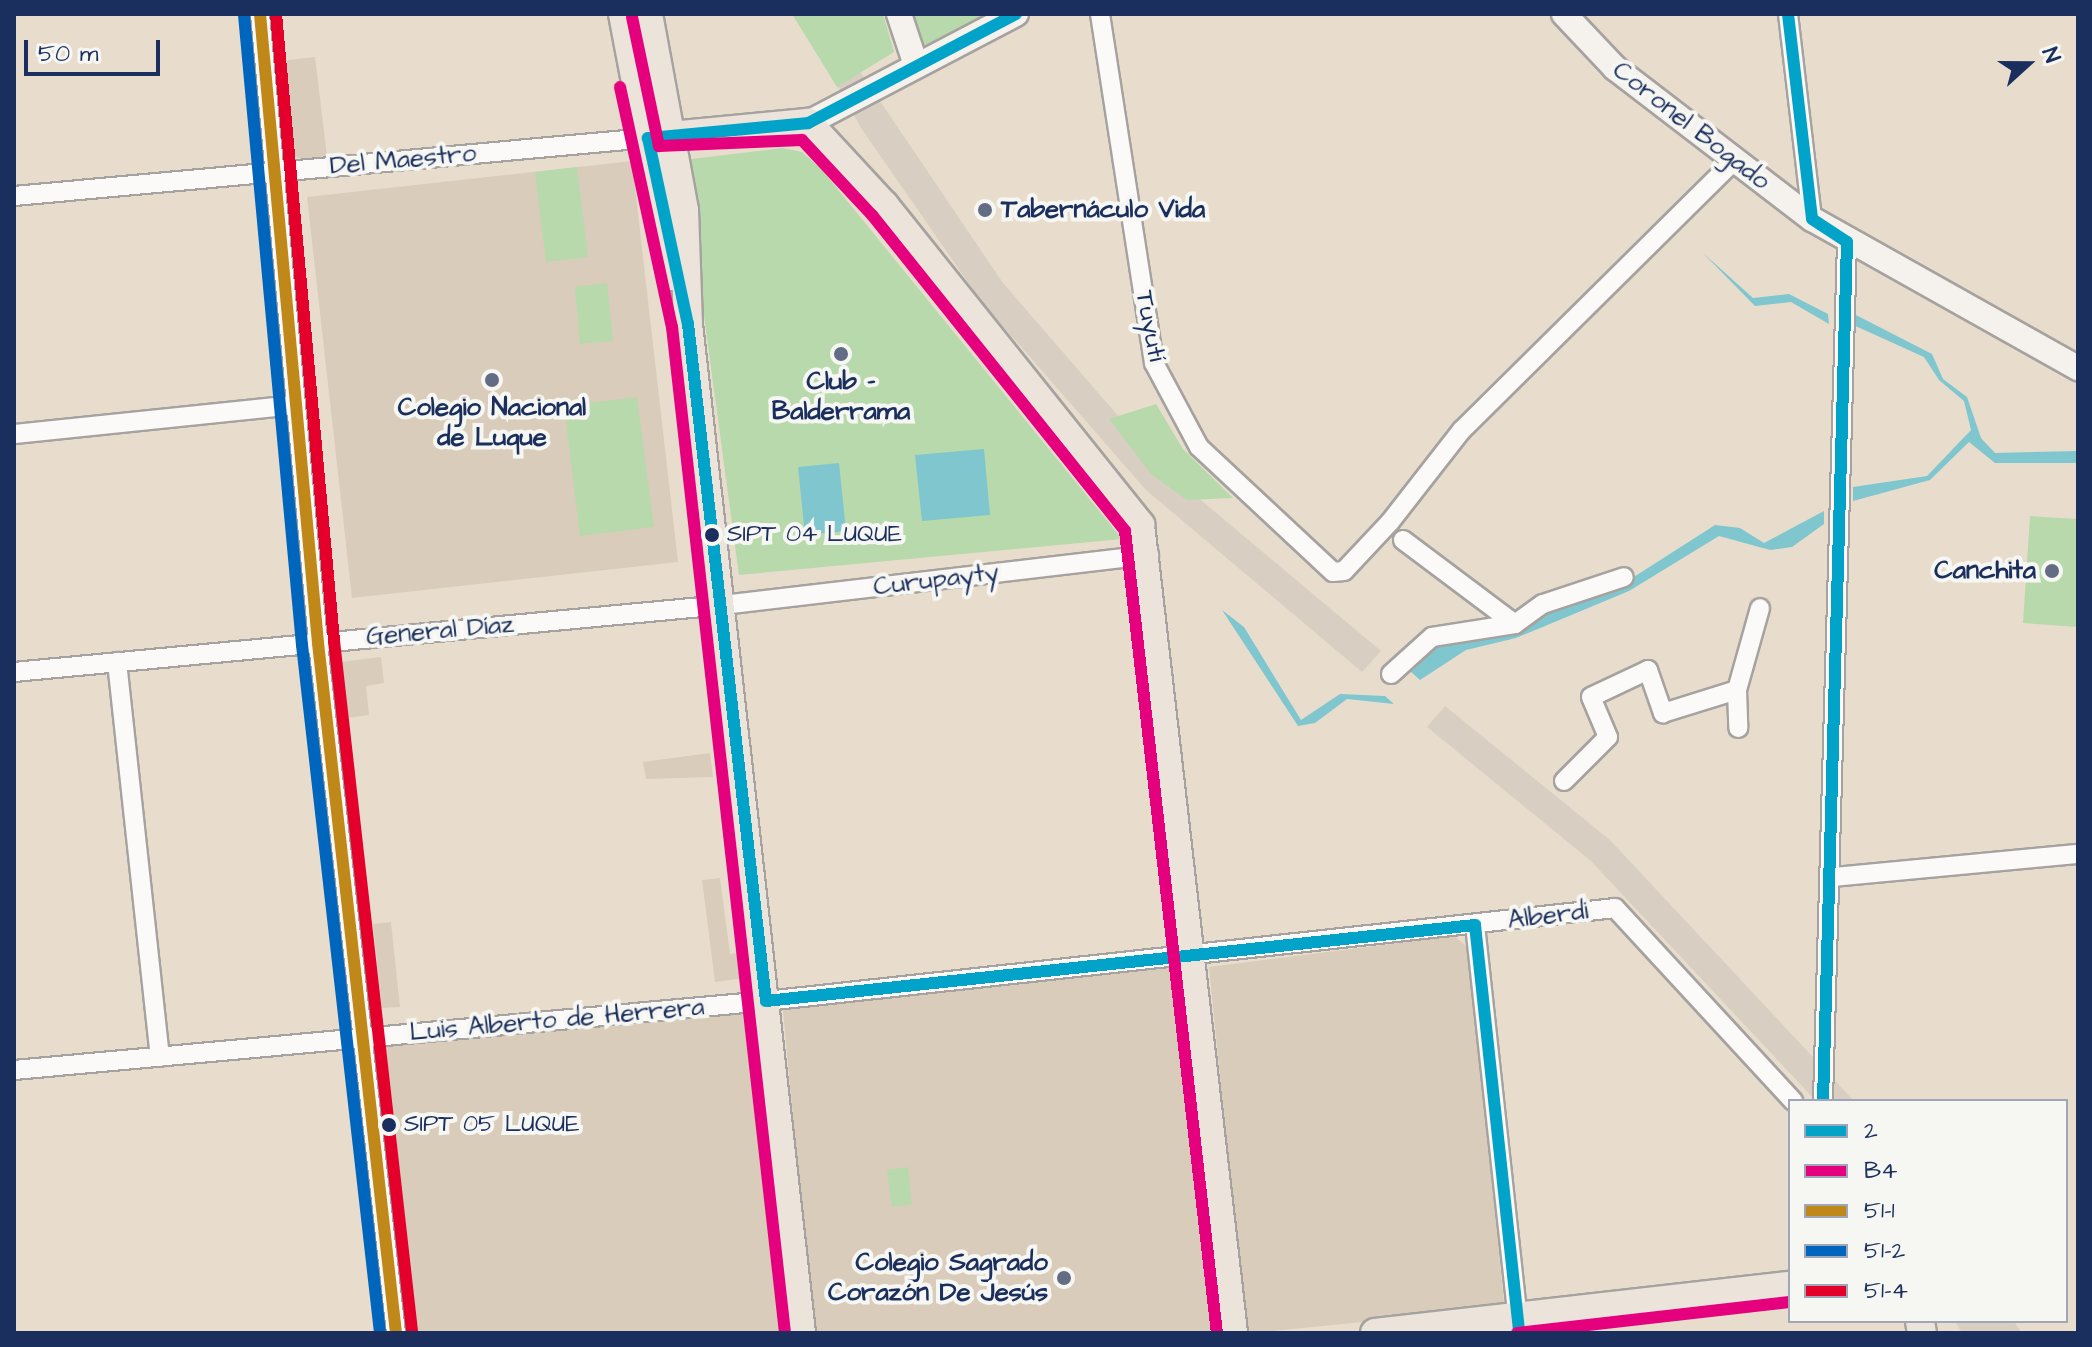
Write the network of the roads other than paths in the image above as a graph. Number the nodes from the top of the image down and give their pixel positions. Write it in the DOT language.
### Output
graph roads {
  1 [pos="260,14"];
  2 [pos="623,14"];
  3 [pos="648,14"];
  4 [pos="899,14"];
  5 [pos="1016,14"];
  6 [pos="1100,14"];
  7 [pos="1564,14"];
  8 [pos="1788,14"];
  9 [pos="916,65"];
  10 [pos="808,123"];
  11 [pos="659,137"];
  12 [pos="1733,162"];
  13 [pos="275,172"];
  14 [pos="14,196"];
  15 [pos="1812,219"];
  16 [pos="1847,242"];
  17 [pos="2078,368"];
  18 [pos="296,405"];
  19 [pos="14,434"];
  20 [pos="1403,540"];
  21 [pos="1149,555"];
  22 [pos="1624,577"];
  23 [pos="723,605"];
  24 [pos="1760,608"];
  25 [pos="1515,624"];
  26 [pos="318,643"];
  27 [pos="117,662"];
  28 [pos="14,672"];
  29 [pos="1391,674"];
  30 [pos="1737,690"];
  31 [pos="1738,728"];
  32 [pos="1564,781"];
  33 [pos="2078,854"];
  34 [pos="1833,877"];
  35 [pos="1475,925"];
  36 [pos="1194,953"];
  37 [pos="766,1001"];
  38 [pos="363,1038"];
  39 [pos="160,1057"];
  40 [pos="14,1070"];
  41 [pos="1791,1099"];
  42 [pos="1823,1099"];
  43 [pos="1788,1286"];
  44 [pos="1518,1325"];
  45 [pos="396,1333"];
  46 [pos="801,1333"];
  47 [pos="1233,1333"];
  48 [pos="1375,1333"];
  1 -- 13 [label="street"];
  2 -- 11 [label="main road"];
  3 -- 11 [label="main road"];
  4 -- 9 [label="street"];
  5 -- 9 [label="street"];
  6 -- 12 [label="street, Tuyutí"];
  7 -- 12 [label="street, Coronel Bogado"];
  8 -- 15 [label="street"];
  9 -- 10 [label="street"];
  10 -- 11 [label="main road"];
  10 -- 21 [label="main road"];
  11 -- 13 [label="street, Del Maestro"];
  11 -- 23 [label="main road"];
  12 -- 15 [label="street, Coronel Bogado"];
  13 -- 14 [label="street, Del Maestro"];
  13 -- 18 [label="street"];
  15 -- 16 [label="street, Coronel Bogado"];
  16 -- 17 [label="street, Coronel Bogado"];
  16 -- 34 [label="street"];
  18 -- 19 [label="street"];
  18 -- 26 [label="street"];
  20 -- 25 [label="street"];
  21 -- 23 [label="street, Curupayty"];
  21 -- 36 [label="main road"];
  22 -- 25 [label="street"];
  23 -- 26 [label="street, General Díaz"];
  23 -- 37 [label="main road"];
  24 -- 30 [label="street"];
  25 -- 29 [label="street"];
  26 -- 27 [label="street, General Díaz"];
  26 -- 38 [label="street"];
  27 -- 28 [label="street, General Díaz"];
  27 -- 39 [label="street"];
  30 -- 31 [label="street"];
  30 -- 32 [label="street"];
  33 -- 34 [label="street"];
  34 -- 42 [label="street"];
  35 -- 36 [label="street, Alberdi"];
  35 -- 41 [label="street, Alberdi"];
  35 -- 44 [label="street"];
  36 -- 37 [label="street, Alberdi"];
  36 -- 47 [label="main road"];
  37 -- 38 [label="street, Luis Alberto de Herrera"];
  37 -- 46 [label="main road"];
  38 -- 39 [label="street, Luis Alberto de Herrera"];
  38 -- 45 [label="street"];
  39 -- 40 [label="street, Luis Alberto de Herrera"];
  43 -- 44 [label="main road"];
  44 -- 48 [label="main road"];
}
